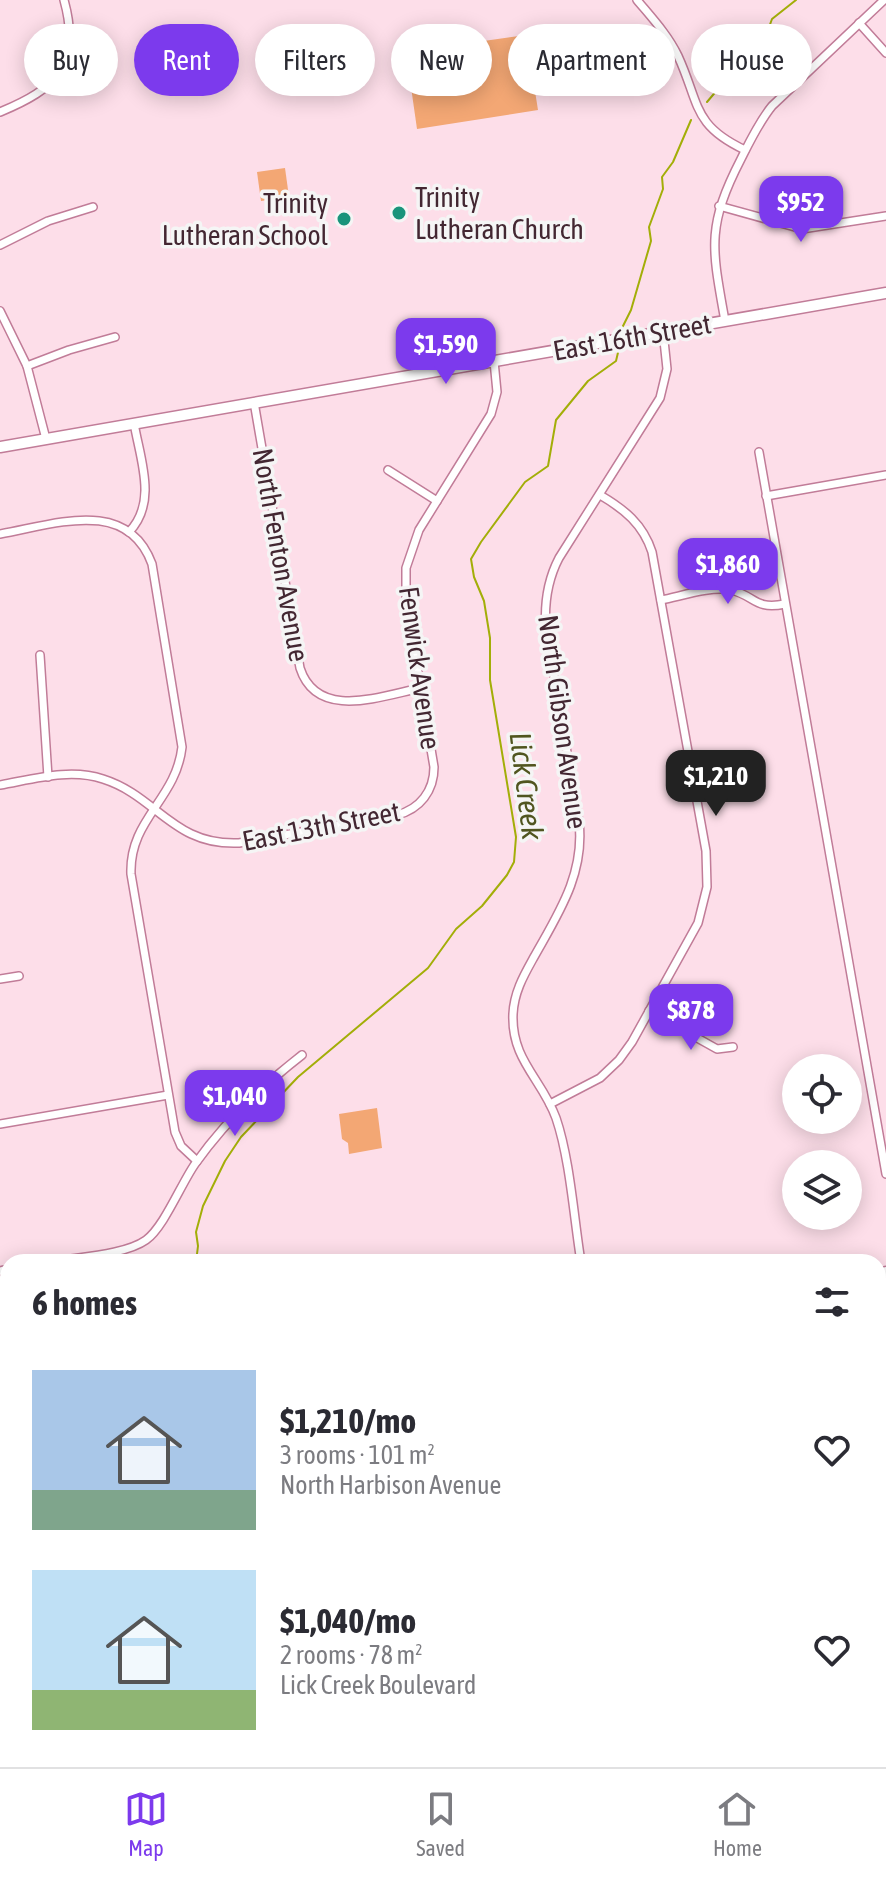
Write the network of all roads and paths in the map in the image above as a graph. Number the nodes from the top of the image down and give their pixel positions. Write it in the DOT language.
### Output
graph roads {
  1 [pos="64,0"];
  2 [pos="637,0"];
  3 [pos="884,0"];
  4 [pos="859,23"];
  5 [pos="886,53"];
  6 [pos="0,112"];
  7 [pos="745,150"];
  8 [pos="719,206"];
  9 [pos="93,207"];
  10 [pos="886,216"];
  11 [pos="0,245"];
  12 [pos="886,293"];
  13 [pos="1,316"];
  14 [pos="725,321"];
  15 [pos="663,331"];
  16 [pos="115,337"];
  17 [pos="494,361"];
  18 [pos="27,366"];
  19 [pos="254,402"];
  20 [pos="134,423"];
  21 [pos="46,439"];
  22 [pos="0,447"];
  23 [pos="759,452"];
  24 [pos="388,470"];
  25 [pos="886,475"];
  26 [pos="600,495"];
  27 [pos="766,496"];
  28 [pos="437,501"];
  29 [pos="129,532"];
  30 [pos="0,534"];
  31 [pos="661,600"];
  32 [pos="785,604"];
  33 [pos="40,655"];
  34 [pos="421,688"];
  35 [pos="48,777"];
  36 [pos="0,785"];
  37 [pos="420,803"];
  38 [pos="154,810"];
  39 [pos="19,976"];
  40 [pos="0,979"];
  41 [pos="649,1011"];
  42 [pos="733,1047"];
  43 [pos="302,1055"];
  44 [pos="168,1095"];
  45 [pos="550,1104"];
  46 [pos="0,1124"];
  47 [pos="197,1161"];
  48 [pos="886,1174"];
  49 [pos="92,1254"];
  50 [pos="580,1254"];
  1 -- 6 [label="street"];
  2 -- 7 [label="street"];
  3 -- 4 [label="street"];
  4 -- 5 [label="street"];
  4 -- 7 [label="street"];
  7 -- 8 [label="street"];
  8 -- 10 [label="street"];
  8 -- 14 [label="street"];
  9 -- 11 [label="street"];
  12 -- 14 [label="street, East 16th Street"];
  13 -- 18 [label="street"];
  14 -- 15 [label="street, East 16th Street"];
  15 -- 17 [label="street, East 16th Street"];
  15 -- 26 [label="street, North Gibson Avenue"];
  16 -- 18 [label="street"];
  17 -- 19 [label="street, East 16th Street"];
  17 -- 28 [label="street, Fenwick Avenue"];
  18 -- 21 [label="street"];
  19 -- 20 [label="street, East 16th Street"];
  19 -- 34 [label="street, North Fenton Avenue"];
  20 -- 21 [label="street, East 16th Street"];
  20 -- 29 [label="street"];
  21 -- 22 [label="street, East 16th Street"];
  23 -- 27 [label="street"];
  24 -- 28 [label="street"];
  25 -- 27 [label="street"];
  26 -- 31 [label="street"];
  26 -- 45 [label="street, North Gibson Avenue"];
  27 -- 32 [label="street"];
  28 -- 34 [label="street, Fenwick Avenue"];
  29 -- 30 [label="street"];
  29 -- 38 [label="street"];
  31 -- 32 [label="street"];
  31 -- 41 [label="street"];
  32 -- 48 [label="street"];
  33 -- 35 [label="street"];
  34 -- 37 [label="street, Fenwick Avenue"];
  35 -- 36 [label="street, East 13th Street"];
  35 -- 38 [label="street, East 13th Street"];
  37 -- 38 [label="street, East 13th Street"];
  38 -- 44 [label="street"];
  39 -- 40 [label="street"];
  41 -- 42 [label="street"];
  41 -- 45 [label="street"];
  43 -- 47 [label="street"];
  44 -- 46 [label="street"];
  44 -- 47 [label="street"];
  45 -- 50 [label="street, North Gibson Avenue"];
  47 -- 49 [label="street"];
}
